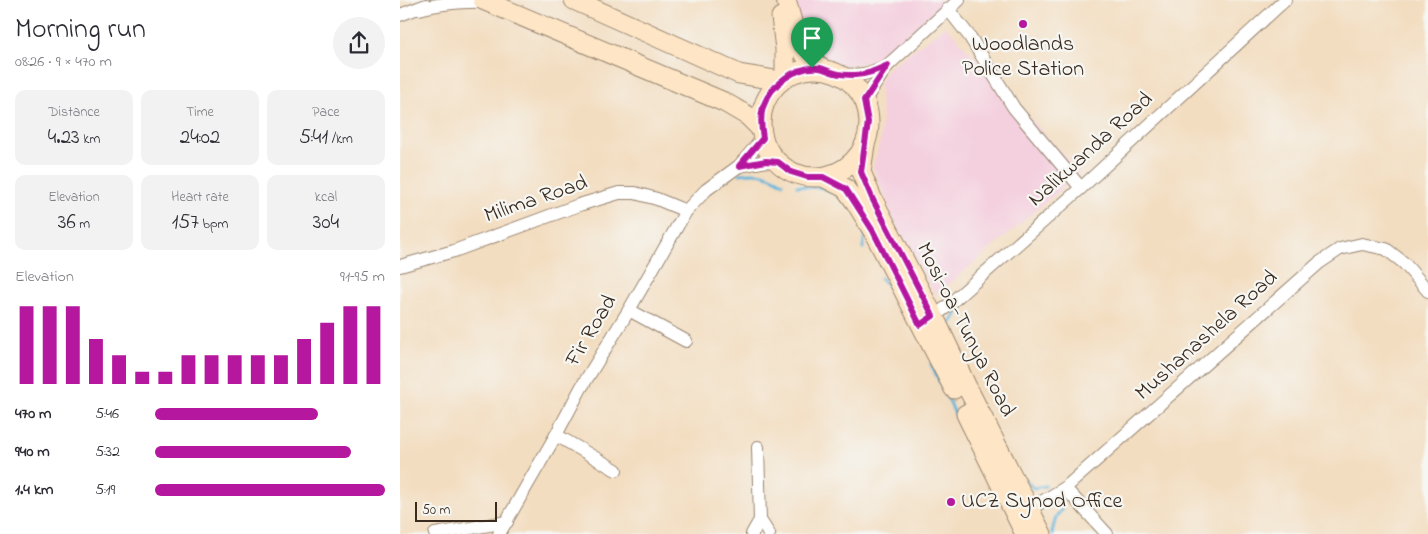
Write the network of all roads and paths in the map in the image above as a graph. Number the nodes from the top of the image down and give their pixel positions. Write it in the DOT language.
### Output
graph roads {
  1 [pos="433,0"];
  2 [pos="574,0"];
  3 [pos="777,0"];
  4 [pos="786,0"];
  5 [pos="959,0"];
  6 [pos="1285,0"];
  7 [pos="485,1"];
  8 [pos="419,9"];
  9 [pos="948,9"];
  10 [pos="400,15"];
  11 [pos="888,65"];
  12 [pos="829,71"];
  13 [pos="783,79"];
  14 [pos="864,101"];
  15 [pos="762,133"];
  16 [pos="865,144"];
  17 [pos="778,162"];
  18 [pos="739,166"];
  19 [pos="823,177"];
  20 [pos="1081,188"];
  21 [pos="686,211"];
  22 [pos="400,266"];
  23 [pos="1428,291"];
  24 [pos="629,310"];
  25 [pos="927,321"];
  26 [pos="686,341"];
  27 [pos="556,435"];
  28 [pos="758,447"];
  29 [pos="616,470"];
  30 [pos="1065,488"];
  31 [pos="1022,514"];
  32 [pos="760,520"];
  33 [pos="506,522"];
  34 [pos="436,534"];
  35 [pos="499,534"];
  36 [pos="752,534"];
  37 [pos="769,534"];
  38 [pos="1025,534"];
  39 [pos="1042,534"];
  40 [pos="1107,534"];
  1 -- 8 [label="street"];
  2 -- 13 [label="main road"];
  3 -- 13 [label="main road"];
  4 -- 12 [label="main road"];
  5 -- 9 [label="street"];
  6 -- 20 [label="street, Nalikwanda Road"];
  7 -- 8 [label="street"];
  7 -- 15 [label="main road"];
  8 -- 10 [label="street"];
  9 -- 11 [label="street"];
  9 -- 20 [label="street"];
  11 -- 12 [label="street"];
  11 -- 14 [label="street"];
  12 -- 13 [label="main road"];
  12 -- 14 [label="main road"];
  13 -- 15 [label="main road"];
  14 -- 16 [label="main road"];
  15 -- 17 [label="main road"];
  15 -- 18 [label="street, Fir Road"];
  16 -- 19 [label="main road"];
  16 -- 25 [label="main road, Mosi-oa-Tunya Road"];
  17 -- 18 [label="street, Fir Road"];
  17 -- 19 [label="main road"];
  18 -- 21 [label="street, Fir Road"];
  19 -- 25 [label="main road, Mosi-oa-Tunya Road"];
  20 -- 25 [label="street, Nalikwanda Road"];
  21 -- 22 [label="street, Milima Road"];
  21 -- 24 [label="street, Fir Road"];
  23 -- 30 [label="street, Mushanashela Road"];
  24 -- 26 [label="street"];
  24 -- 27 [label="street, Fir Road"];
  25 -- 31 [label="main road, Mosi-oa-Tunya Road"];
  27 -- 29 [label="street"];
  27 -- 33 [label="street, Fir Road"];
  28 -- 32 [label="street"];
  30 -- 31 [label="street, Mushanashela Road"];
  30 -- 40 [label="street"];
  31 -- 38 [label="main road, Mosi-oa-Tunya Road"];
  31 -- 39 [label="main road, Mosi-oa-Tunya Road"];
  32 -- 36 [label="street"];
  32 -- 37 [label="street"];
  33 -- 34 [label="street"];
  33 -- 35 [label="street, Fir Road"];
}
